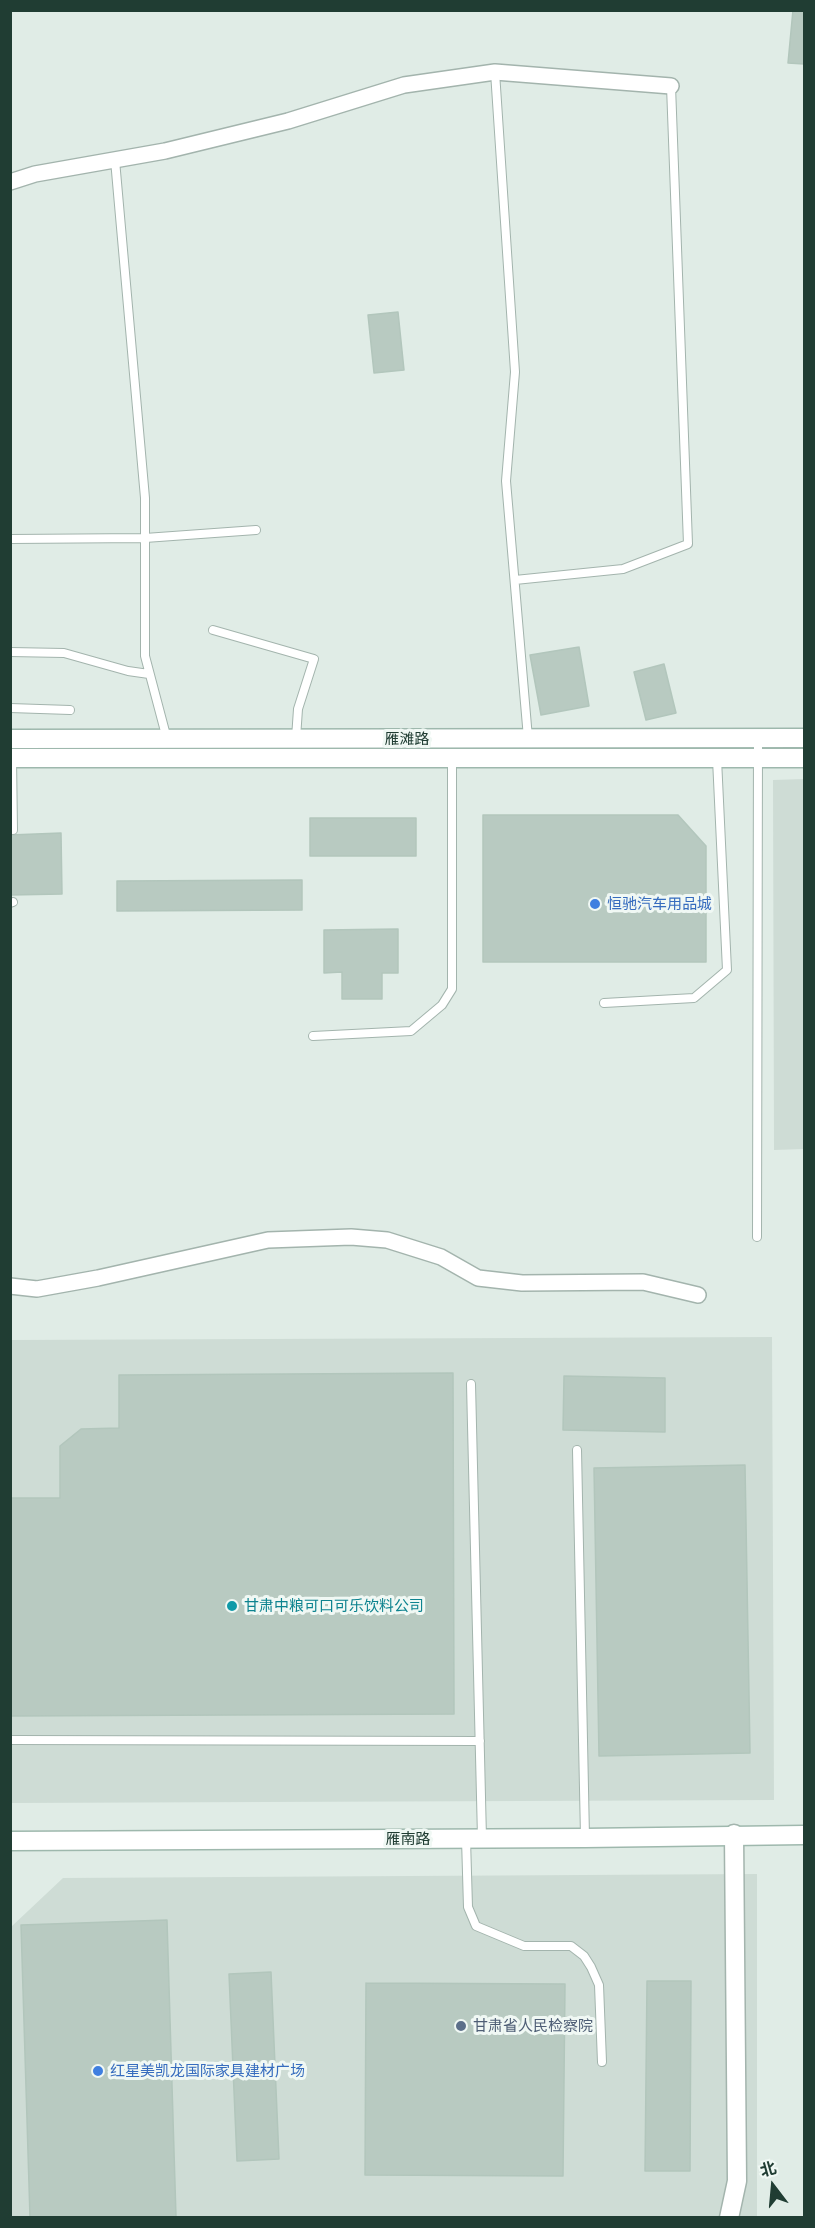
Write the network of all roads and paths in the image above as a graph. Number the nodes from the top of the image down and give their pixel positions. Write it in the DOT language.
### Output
graph roads {
  1 [pos="495,72"];
  2 [pos="671,86"];
  3 [pos="114,160"];
  4 [pos="10,182"];
  5 [pos="256,530"];
  6 [pos="10,538"];
  7 [pos="145,538"];
  8 [pos="515,580"];
  9 [pos="213,630"];
  10 [pos="10,652"];
  11 [pos="149,674"];
  12 [pos="10,708"];
  13 [pos="70,710"];
  14 [pos="758,738"];
  15 [pos="804,738"];
  16 [pos="167,739"];
  17 [pos="296,739"];
  18 [pos="528,739"];
  19 [pos="10,740"];
  20 [pos="11,758"];
  21 [pos="452,758"];
  22 [pos="717,758"];
  23 [pos="757,758"];
  24 [pos="804,758"];
  25 [pos="13,830"];
  26 [pos="604,1003"];
  27 [pos="313,1036"];
  28 [pos="757,1237"];
  29 [pos="10,1286"];
  30 [pos="698,1295"];
  31 [pos="471,1384"];
  32 [pos="577,1450"];
  33 [pos="10,1740"];
  34 [pos="480,1741"];
  35 [pos="734,1834"];
  36 [pos="804,1834"];
  37 [pos="585,1838"];
  38 [pos="474,1839"];
  39 [pos="10,1841"];
  40 [pos="602,2062"];
  41 [pos="729,2217"];
  1 -- 2 [label="street"];
  1 -- 3 [label="street"];
  1 -- 8 [label="lane"];
  2 -- 8 [label="lane"];
  3 -- 4 [label="street"];
  3 -- 7 [label="lane"];
  5 -- 7 [label="lane"];
  6 -- 7 [label="lane"];
  7 -- 11 [label="lane"];
  8 -- 18 [label="lane"];
  9 -- 17 [label="lane"];
  10 -- 11 [label="lane"];
  11 -- 16 [label="lane"];
  12 -- 13 [label="lane"];
  14 -- 15 [label="main road, 雁滩路"];
  14 -- 18 [label="main road, 雁滩路"];
  14 -- 23 [label="lane"];
  16 -- 17 [label="main road, 雁滩路"];
  16 -- 19 [label="main road, 雁滩路"];
  17 -- 18 [label="main road, 雁滩路"];
  20 -- 21 [label="main road, 雁滩路"];
  20 -- 25 [label="lane"];
  21 -- 22 [label="main road, 雁滩路"];
  21 -- 27 [label="lane"];
  22 -- 23 [label="main road, 雁滩路"];
  22 -- 26 [label="lane"];
  23 -- 24 [label="main road, 雁滩路"];
  23 -- 28 [label="lane"];
  29 -- 30 [label="street"];
  31 -- 34 [label="lane"];
  32 -- 37 [label="lane"];
  33 -- 34 [label="lane"];
  34 -- 38 [label="lane"];
  35 -- 36 [label="main road, 雁南路"];
  35 -- 37 [label="main road, 雁南路"];
  35 -- 41 [label="main road"];
  37 -- 38 [label="main road, 雁南路"];
  38 -- 39 [label="main road, 雁南路"];
  38 -- 40 [label="lane"];
}
